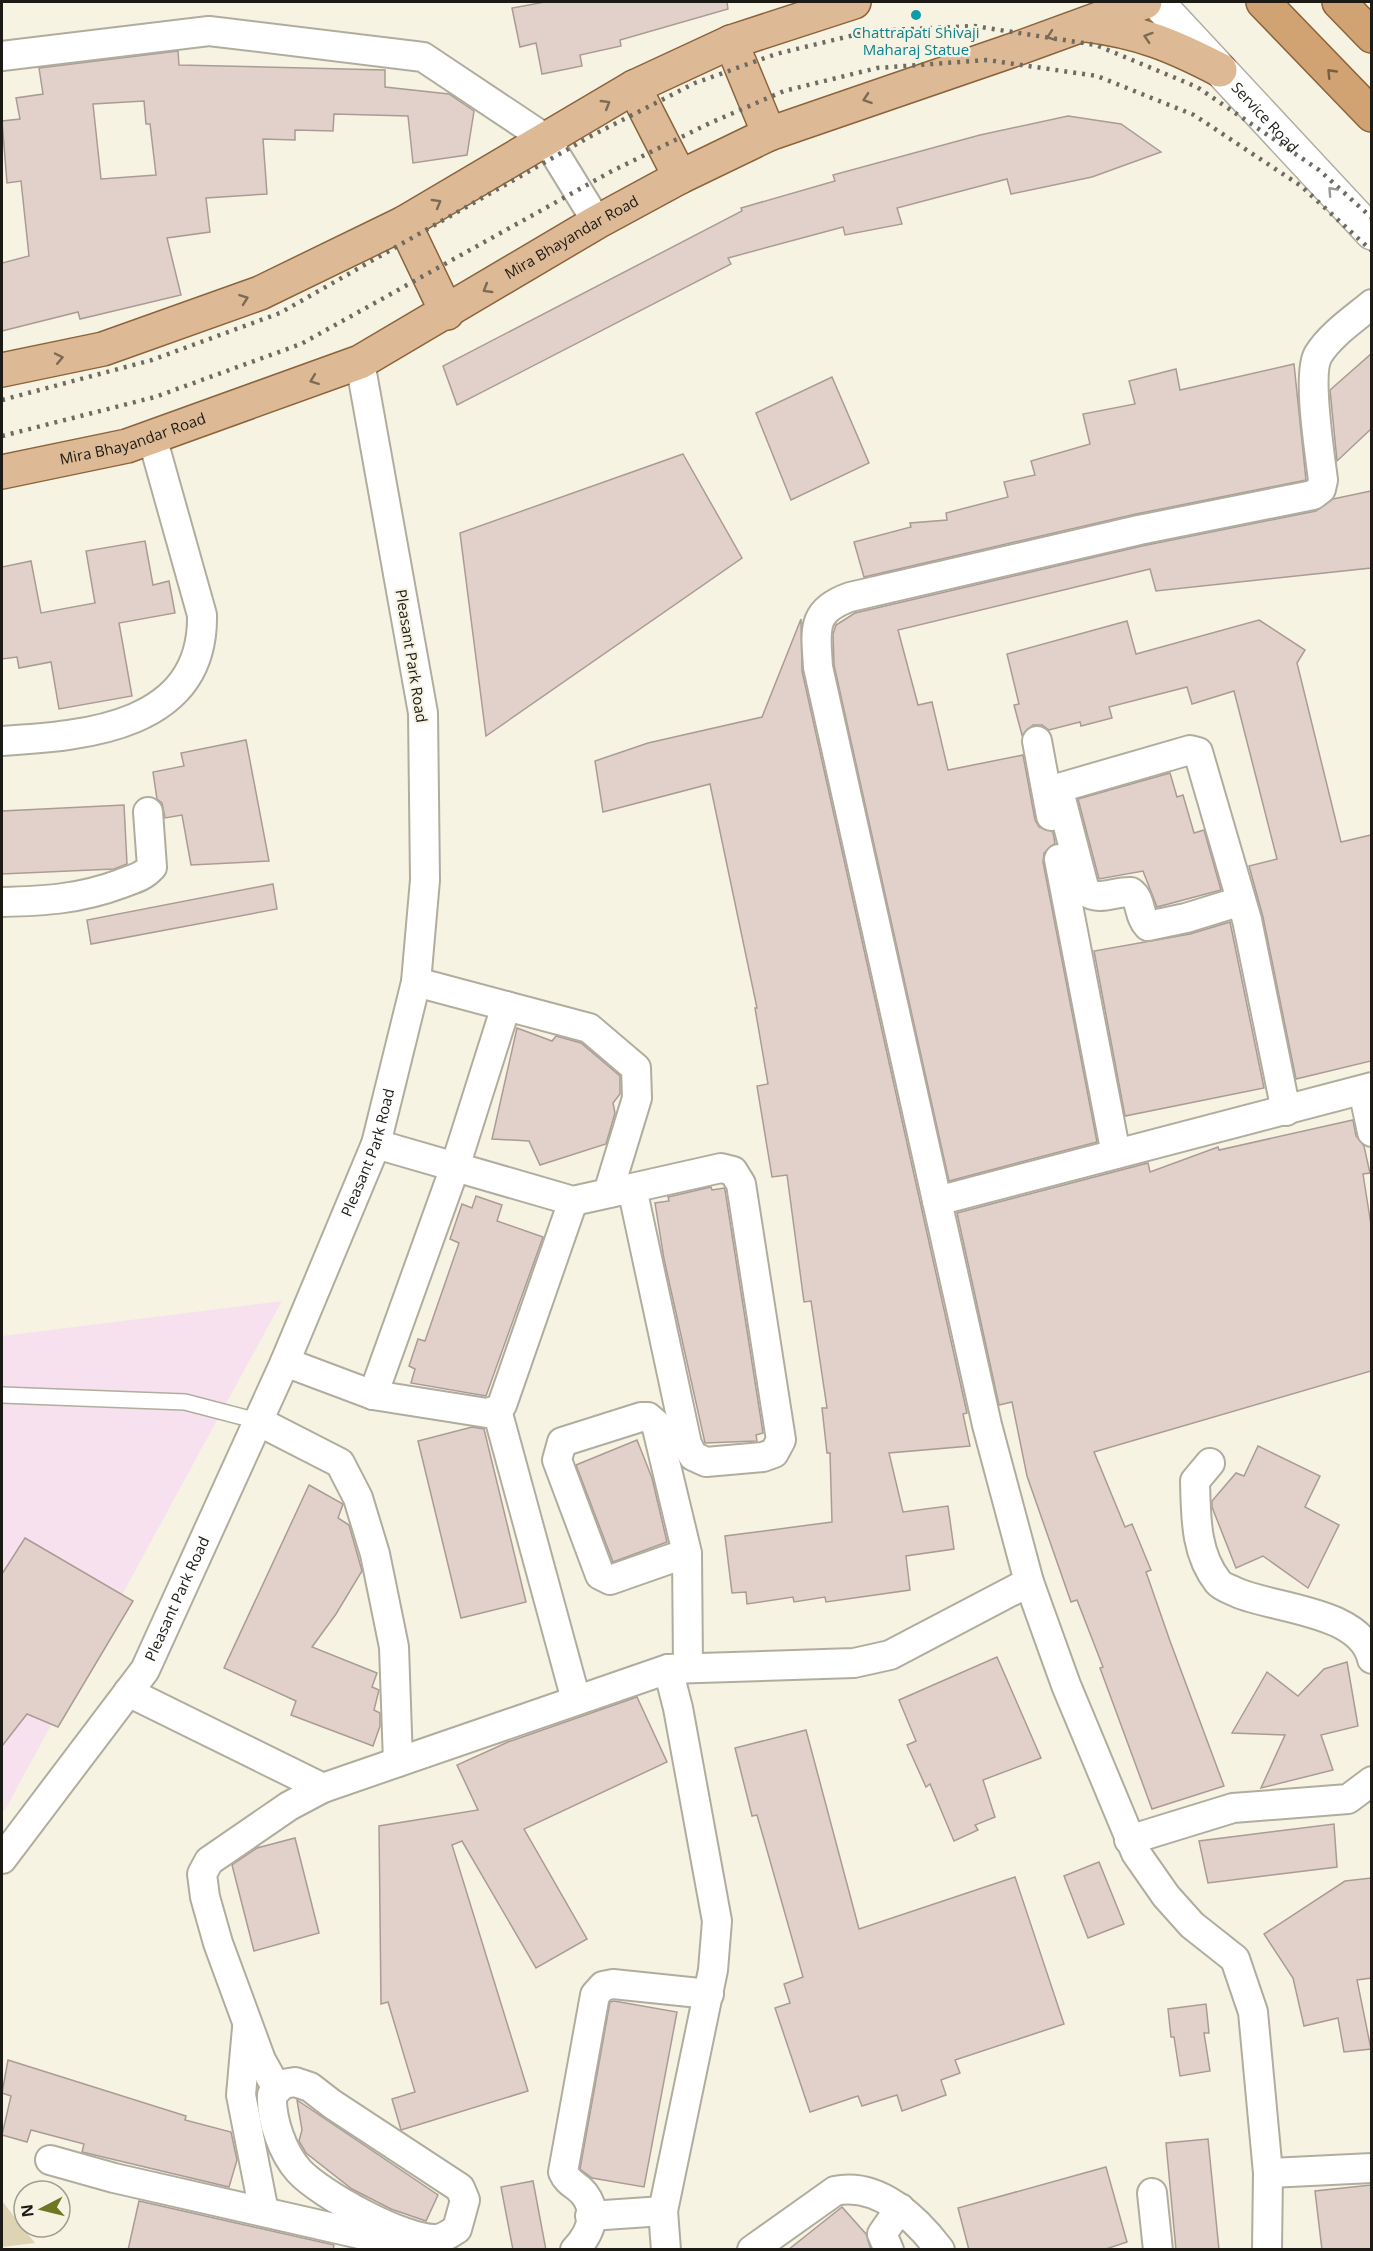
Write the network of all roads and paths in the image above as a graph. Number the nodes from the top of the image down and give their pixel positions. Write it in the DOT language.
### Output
graph roads {
  1 [pos="854,2"];
  2 [pos="1145,2"];
  3 [pos="1157,2"];
  4 [pos="1263,2"];
  5 [pos="1339,2"];
  6 [pos="1083,25"];
  7 [pos="1371,36"];
  8 [pos="731,42"];
  9 [pos="2,56"];
  10 [pos="1220,70"];
  11 [pos="634,87"];
  12 [pos="1371,115"];
  13 [pos="769,134"];
  14 [pos="546,139"];
  15 [pos="680,177"];
  16 [pos="597,222"];
  17 [pos="404,223"];
  18 [pos="1371,233"];
  19 [pos="1371,304"];
  20 [pos="447,313"];
  21 [pos="360,362"];
  22 [pos="2,370"];
  23 [pos="152,437"];
  24 [pos="2,472"];
  25 [pos="2,741"];
  26 [pos="1037,741"];
  27 [pos="148,812"];
  28 [pos="1241,901"];
  29 [pos="2,902"];
  30 [pos="416,982"];
  31 [pos="506,1006"];
  32 [pos="1367,1089"];
  33 [pos="1286,1111"];
  34 [pos="1371,1132"];
  35 [pos="376,1144"];
  36 [pos="1116,1154"];
  37 [pos="455,1167"];
  38 [pos="620,1191"];
  39 [pos="573,1201"];
  40 [pos="937,1201"];
  41 [pos="285,1362"];
  42 [pos="2,1395"];
  43 [pos="374,1395"];
  44 [pos="497,1410"];
  45 [pos="258,1421"];
  46 [pos="1210,1463"];
  47 [pos="687,1553"];
  48 [pos="1029,1582"];
  49 [pos="1371,1659"];
  50 [pos="678,1668"];
  51 [pos="128,1692"];
  52 [pos="576,1700"];
  53 [pos="398,1762"];
  54 [pos="1371,1782"];
  55 [pos="322,1788"];
  56 [pos="1129,1840"];
  57 [pos="2,1859"];
  58 [pos="709,1994"];
  59 [pos="248,2023"];
  60 [pos="278,2089"];
  61 [pos="50,2160"];
  62 [pos="1371,2168"];
  63 [pos="1268,2173"];
  64 [pos="1152,2193"];
  65 [pos="900,2208"];
  66 [pos="663,2211"];
  67 [pos="264,2212"];
  68 [pos="591,2216"];
  69 [pos="394,2250"];
  70 [pos="575,2250"];
  71 [pos="666,2250"];
  72 [pos="752,2250"];
  73 [pos="889,2250"];
  74 [pos="940,2250"];
  75 [pos="1158,2250"];
  76 [pos="1267,2250"];
  1 -- 8 [label="main road"];
  2 -- 6 [label="main road, Mira Bhayandar Road"];
  3 -- 10 [label="main road, Service Road"];
  12 -- 4 [label="highway, one-way"];
  5 -- 7 [label="highway"];
  10 -- 6 [label="main road, one-way"];
  6 -- 13 [label="main road, Mira Bhayandar Road, one-way"];
  8 -- 11 [label="main road"];
  8 -- 13 [label="main road"];
  9 -- 14 [label="street"];
  18 -- 10 [label="main road, Service Road, one-way"];
  14 -- 11 [label="main road, one-way"];
  11 -- 15 [label="main road"];
  13 -- 15 [label="main road, Mira Bhayandar Road"];
  14 -- 16 [label="street"];
  17 -- 14 [label="main road, one-way"];
  15 -- 16 [label="main road, Mira Bhayandar Road"];
  16 -- 20 [label="main road, Mira Bhayandar Road, one-way"];
  17 -- 20 [label="main road"];
  22 -- 17 [label="main road, one-way"];
  19 -- 40 [label="street"];
  20 -- 21 [label="main road, Mira Bhayandar Road"];
  21 -- 23 [label="main road, Mira Bhayandar Road, one-way"];
  21 -- 30 [label="street, Pleasant Park Road"];
  23 -- 24 [label="main road, Mira Bhayandar Road"];
  23 -- 25 [label="street"];
  26 -- 36 [label="street"];
  27 -- 29 [label="street"];
  28 -- 28 [label="street"];
  28 -- 33 [label="street"];
  30 -- 31 [label="street"];
  30 -- 35 [label="street, Pleasant Park Road"];
  31 -- 37 [label="street"];
  31 -- 38 [label="street"];
  32 -- 33 [label="street"];
  32 -- 34 [label="street"];
  33 -- 36 [label="street"];
  35 -- 37 [label="street"];
  35 -- 41 [label="street, Pleasant Park Road"];
  36 -- 40 [label="street"];
  37 -- 39 [label="street"];
  37 -- 43 [label="street"];
  38 -- 38 [label="street"];
  38 -- 39 [label="street"];
  39 -- 44 [label="street"];
  40 -- 48 [label="street"];
  41 -- 43 [label="street"];
  41 -- 45 [label="street, Pleasant Park Road"];
  42 -- 45 [label="lane"];
  43 -- 44 [label="street"];
  44 -- 52 [label="street"];
  45 -- 51 [label="street, Pleasant Park Road"];
  45 -- 53 [label="street"];
  46 -- 49 [label="street"];
  47 -- 47 [label="street"];
  47 -- 50 [label="street"];
  48 -- 50 [label="street"];
  48 -- 56 [label="street"];
  50 -- 52 [label="street"];
  50 -- 58 [label="street"];
  51 -- 55 [label="street"];
  51 -- 57 [label="street, Pleasant Park Road"];
  52 -- 53 [label="street"];
  53 -- 55 [label="street"];
  54 -- 56 [label="street"];
  55 -- 59 [label="street"];
  56 -- 63 [label="street"];
  58 -- 66 [label="street"];
  58 -- 68 [label="street"];
  59 -- 60 [label="street"];
  59 -- 67 [label="street"];
  60 -- 60 [label="street"];
  61 -- 67 [label="street"];
  62 -- 63 [label="street"];
  63 -- 76 [label="street"];
  64 -- 75 [label="street"];
  65 -- 72 [label="street"];
  65 -- 73 [label="street"];
  65 -- 74 [label="street"];
  66 -- 68 [label="street"];
  66 -- 71 [label="street"];
  67 -- 69 [label="street"];
  68 -- 70 [label="street"];
}
